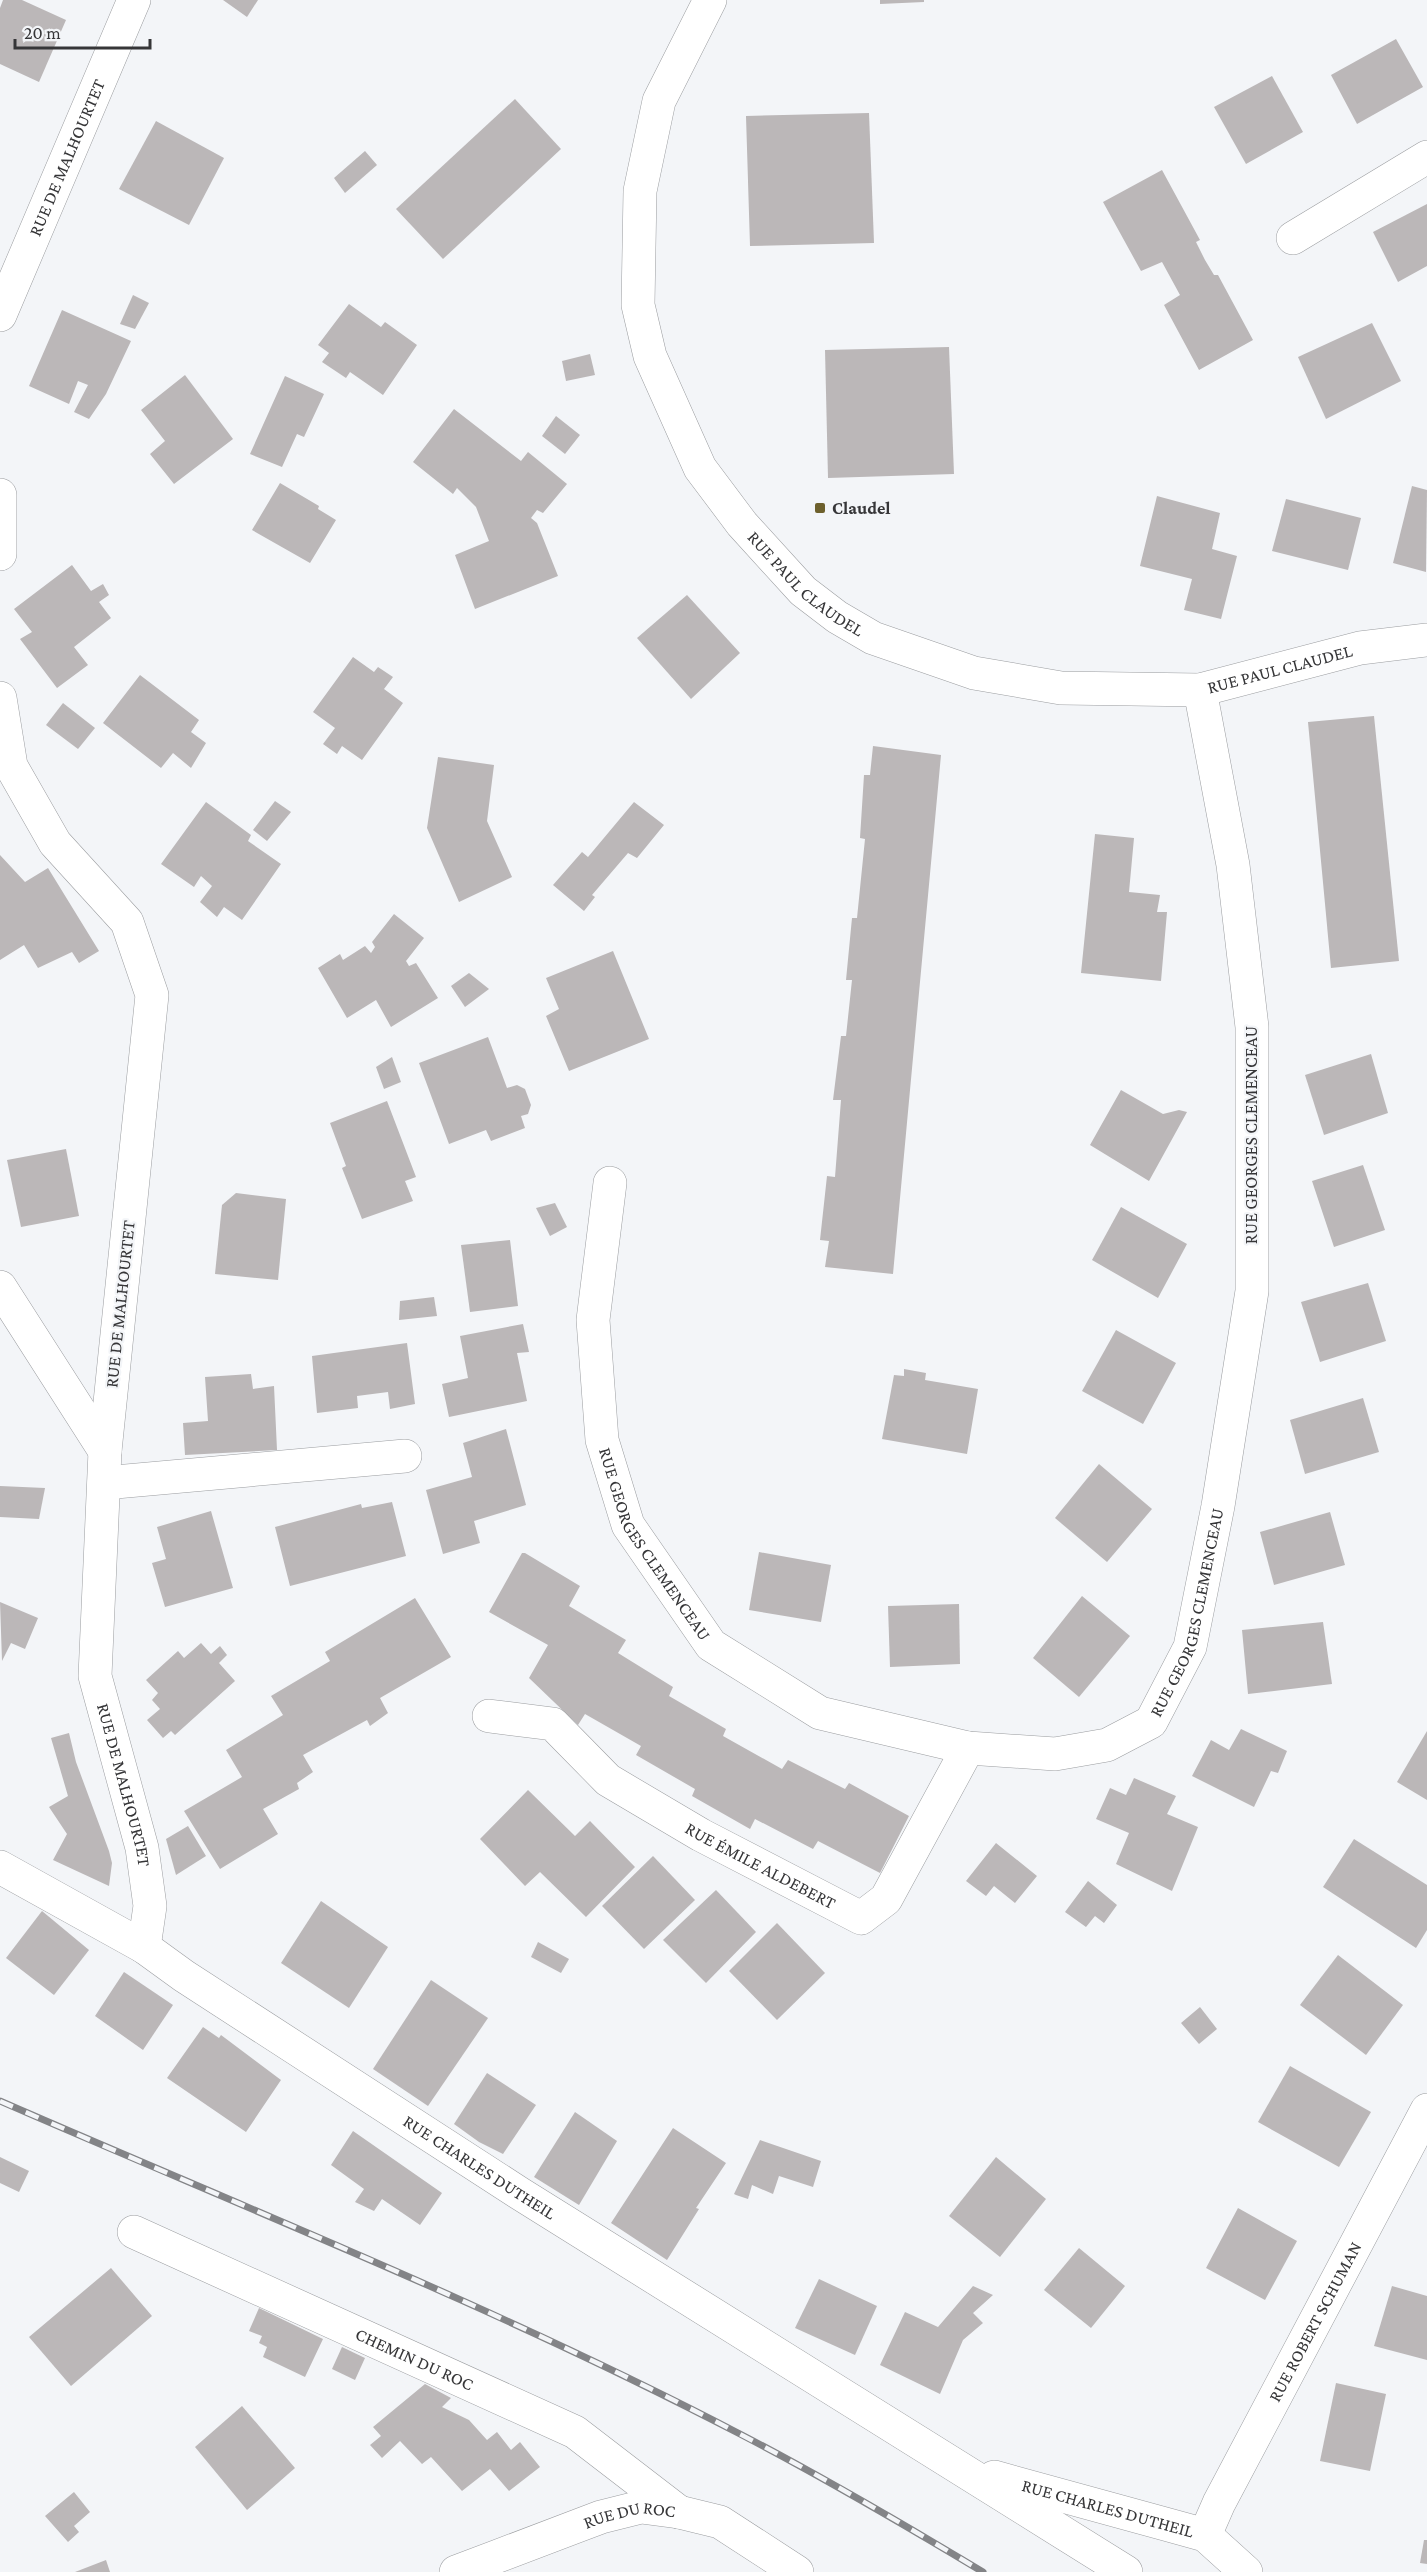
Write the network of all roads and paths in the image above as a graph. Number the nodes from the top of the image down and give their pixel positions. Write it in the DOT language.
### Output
graph roads {
  1 [pos="134,0"];
  2 [pos="710,0"];
  3 [pos="1427,157"];
  4 [pos="1293,238"];
  5 [pos="0,315"];
  6 [pos="0,495"];
  7 [pos="0,554"];
  8 [pos="1427,640"];
  9 [pos="1200,690"];
  10 [pos="0,698"];
  11 [pos="610,1183"];
  12 [pos="0,1287"];
  13 [pos="405,1456"];
  14 [pos="104,1467"];
  15 [pos="489,1716"];
  16 [pos="968,1748"];
  17 [pos="0,1867"];
  18 [pos="144,1947"];
  19 [pos="1427,2110"];
  20 [pos="134,2232"];
  21 [pos="957,2467"];
  22 [pos="679,2512"];
  23 [pos="1205,2535"];
  24 [pos="456,2572"];
  25 [pos="797,2572"];
  26 [pos="1126,2572"];
  27 [pos="1246,2572"];
  1 -- 5 [label="street, RUE DE MALHOURTET"];
  2 -- 9 [label="street, RUE PAUL CLAUDEL"];
  3 -- 4 [label="street"];
  6 -- 7 [label="street"];
  8 -- 9 [label="street, RUE PAUL CLAUDEL"];
  9 -- 16 [label="street, RUE GEORGES CLEMENCEAU"];
  10 -- 14 [label="street, RUE DE MALHOURTET"];
  11 -- 16 [label="street, RUE GEORGES CLEMENCEAU"];
  12 -- 14 [label="street"];
  13 -- 14 [label="street"];
  14 -- 18 [label="street, RUE DE MALHOURTET"];
  15 -- 16 [label="street, RUE ÉMILE ALDEBERT"];
  17 -- 18 [label="street, RUE CHARLES DUTHEIL"];
  18 -- 21 [label="street, RUE CHARLES DUTHEIL"];
  19 -- 23 [label="street, RUE ROBERT SCHUMAN"];
  20 -- 22 [label="street, CHEMIN DU ROC"];
  21 -- 23 [label="street, RUE CHARLES DUTHEIL"];
  21 -- 26 [label="street, RUE CHARLES DUTHEIL"];
  22 -- 24 [label="street, RUE DU ROC"];
  22 -- 25 [label="street, RUE DU ROC"];
  23 -- 27 [label="street, RUE CHARLES DUTHEIL"];
}
